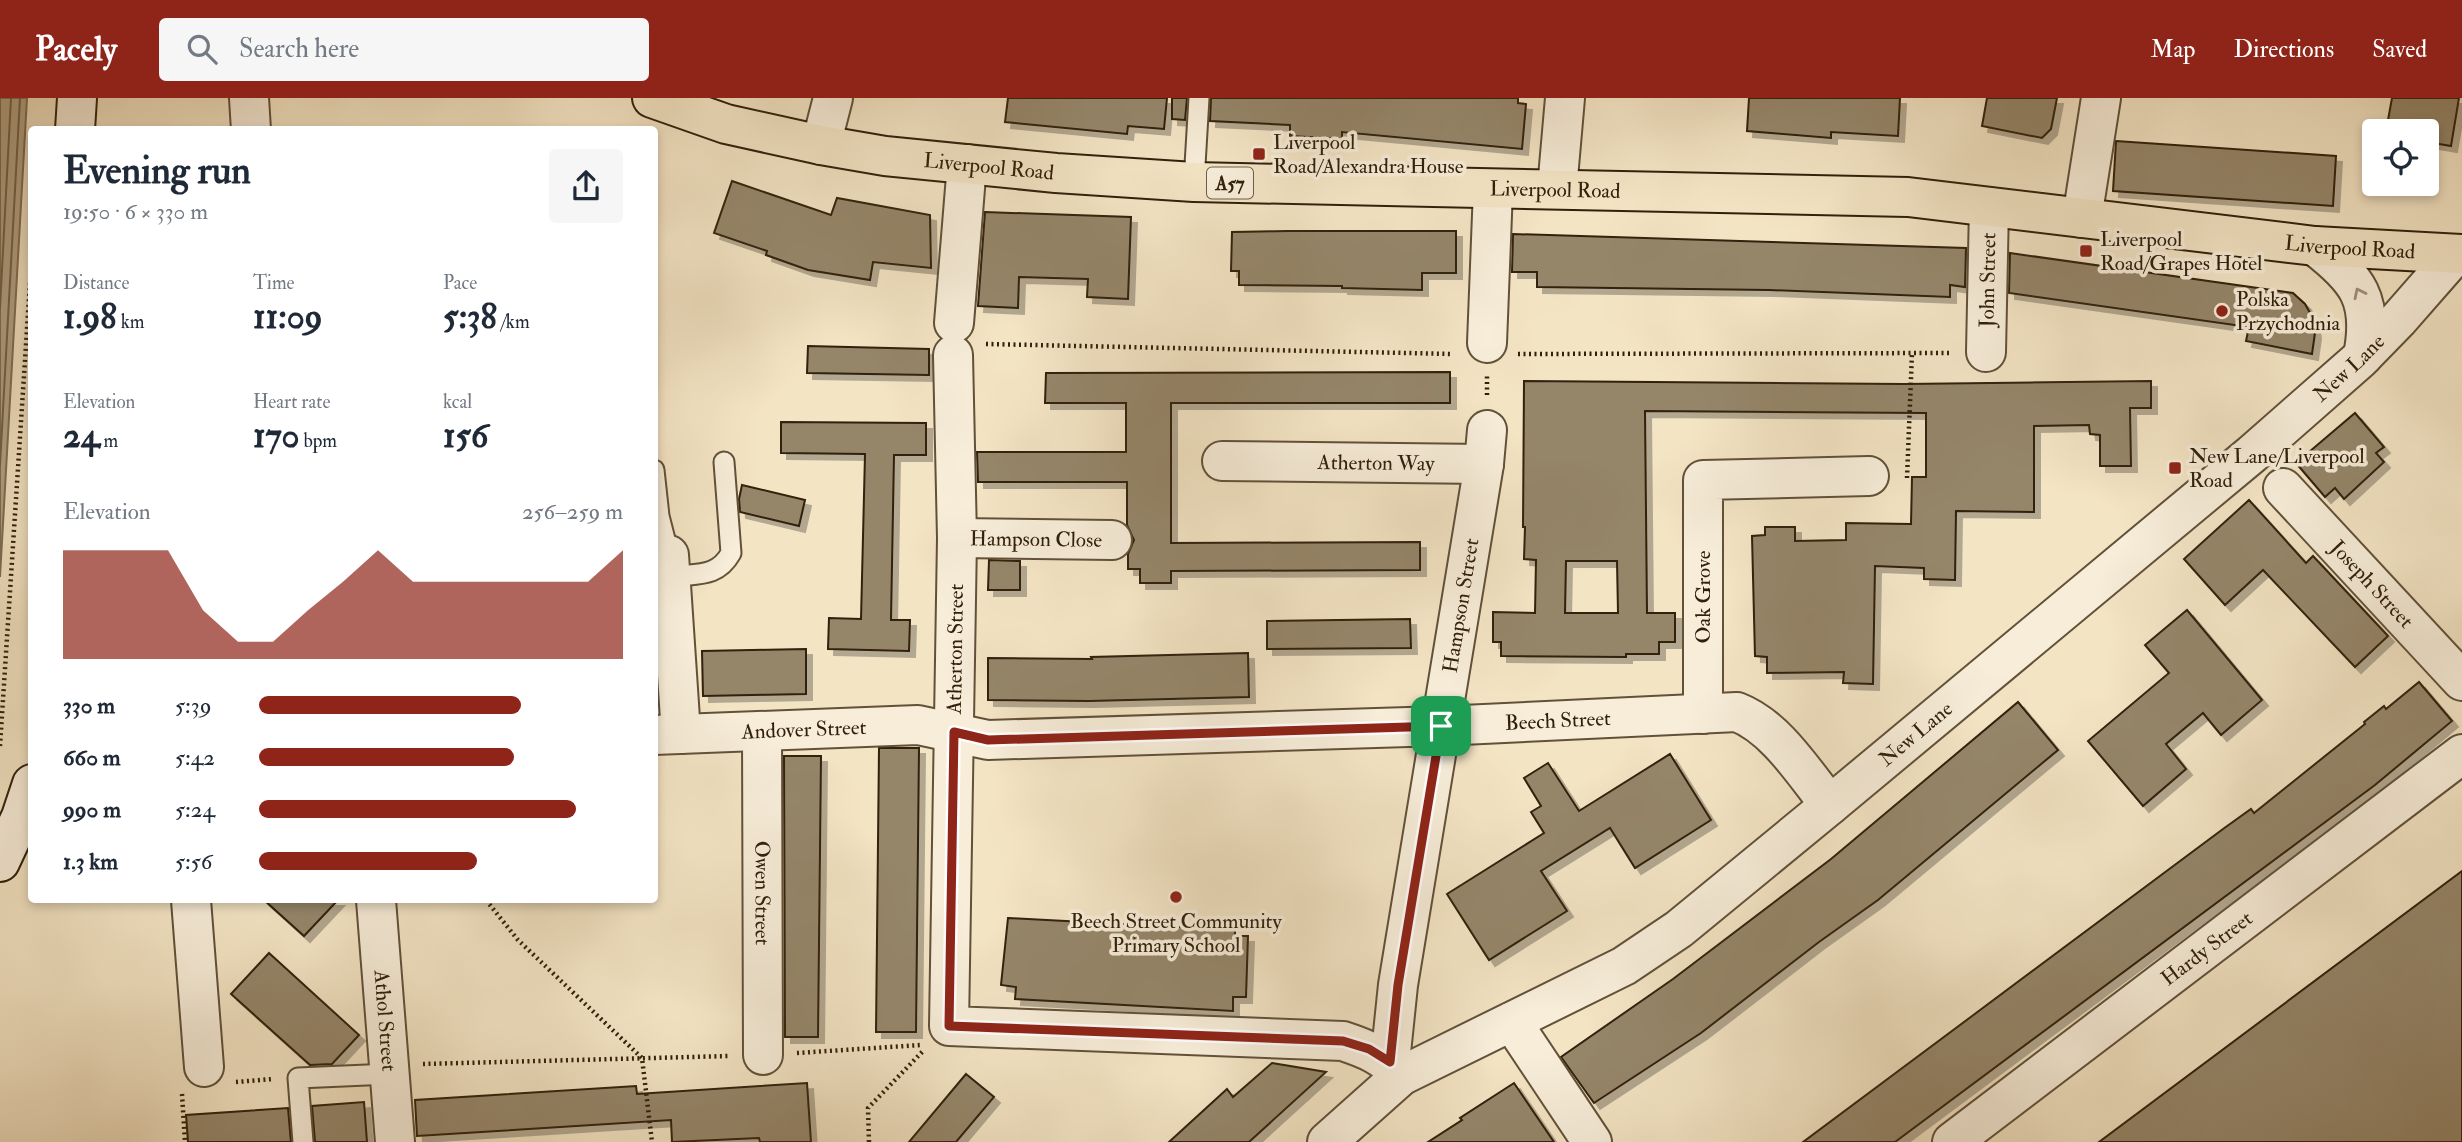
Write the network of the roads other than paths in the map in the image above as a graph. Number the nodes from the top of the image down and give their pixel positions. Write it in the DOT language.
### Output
graph roads {
  1 [pos="77,98"];
  2 [pos="249,98"];
  3 [pos="652,98"];
  4 [pos="833,98"];
  5 [pos="1199,98"];
  6 [pos="1565,98"];
  7 [pos="2101,98"];
  8 [pos="75,126"];
  9 [pos="251,126"];
  10 [pos="821,145"];
  11 [pos="967,164"];
  12 [pos="1194,182"];
  13 [pos="1493,189"];
  14 [pos="1557,189"];
  15 [pos="1989,207"];
  16 [pos="2082,218"];
  17 [pos="2315,246"];
  18 [pos="2458,255"];
  19 [pos="1487,343"];
  20 [pos="1986,352"];
  21 [pos="2363,356"];
  22 [pos="1485,447"];
  23 [pos="1222,461"];
  24 [pos="724,462"];
  25 [pos="1869,477"];
  26 [pos="2283,488"];
  27 [pos="658,507"];
  28 [pos="957,538"];
  29 [pos="1112,540"];
  30 [pos="670,566"];
  31 [pos="2462,681"];
  32 [pos="1703,714"];
  33 [pos="1441,726"];
  34 [pos="762,732"];
  35 [pos="954,732"];
  36 [pos="668,734"];
  37 [pos="2462,754"];
  38 [pos="28,797"];
  39 [pos="1830,805"];
  40 [pos="0,862"];
  41 [pos="191,903"];
  42 [pos="376,903"];
  43 [pos="1512,1022"];
  44 [pos="763,1055"];
  45 [pos="1396,1069"];
  46 [pos="389,1070"];
  47 [pos="219,1074"];
  48 [pos="303,1142"];
  49 [pos="395,1142"];
  50 [pos="1327,1142"];
  51 [pos="1592,1142"];
  52 [pos="1951,1142"];
  1 -- 8 [label="street"];
  2 -- 9 [label="street"];
  3 -- 10 [label="main road, Liverpool Road / A57"];
  4 -- 10 [label="street"];
  5 -- 12 [label="lane"];
  6 -- 14 [label="street"];
  7 -- 16 [label="street"];
  10 -- 11 [label="main road, Liverpool Road / A57"];
  11 -- 12 [label="main road, Liverpool Road / A57"];
  11 -- 28 [label="street, Atherton Street"];
  12 -- 13 [label="main road, Liverpool Road / A57"];
  13 -- 14 [label="main road, Liverpool Road / A57"];
  13 -- 19 [label="street"];
  14 -- 15 [label="main road, Liverpool Road / A57"];
  15 -- 16 [label="main road, Liverpool Road / A57"];
  15 -- 20 [label="street, John Street"];
  16 -- 17 [label="main road, Liverpool Road / A57"];
  17 -- 18 [label="main road, Liverpool Road / A57"];
  21 -- 17 [label="street, one-way"];
  18 -- 21 [label="street, New Lane"];
  21 -- 39 [label="street, New Lane"];
  22 -- 23 [label="street, Atherton Way"];
  22 -- 33 [label="street, Hampson Street"];
  24 -- 30 [label="lane"];
  25 -- 32 [label="street, Oak Grove"];
  26 -- 31 [label="street, Joseph Street"];
  27 -- 30 [label="lane"];
  28 -- 29 [label="street, Hampson Close"];
  28 -- 35 [label="street, Atherton Street"];
  30 -- 36 [label="street"];
  32 -- 33 [label="street, Beech Street"];
  32 -- 39 [label="street, Beech Street"];
  33 -- 35 [label="street, Beech Street"];
  33 -- 45 [label="street, Hampson Street"];
  34 -- 35 [label="street, Andover Street"];
  34 -- 36 [label="street, Andover Street"];
  34 -- 44 [label="street, Owen Street"];
  35 -- 45 [label="street, Atherton Street"];
  37 -- 52 [label="street, Hardy Street"];
  38 -- 40 [label="street"];
  39 -- 43 [label="street, New Lane"];
  41 -- 47 [label="street"];
  42 -- 46 [label="street, Athol Street"];
  43 -- 45 [label="street, New Lane"];
  43 -- 51 [label="street"];
  45 -- 50 [label="street, New Lane"];
  46 -- 48 [label="lane"];
  46 -- 49 [label="street, Athol Street"];
}
